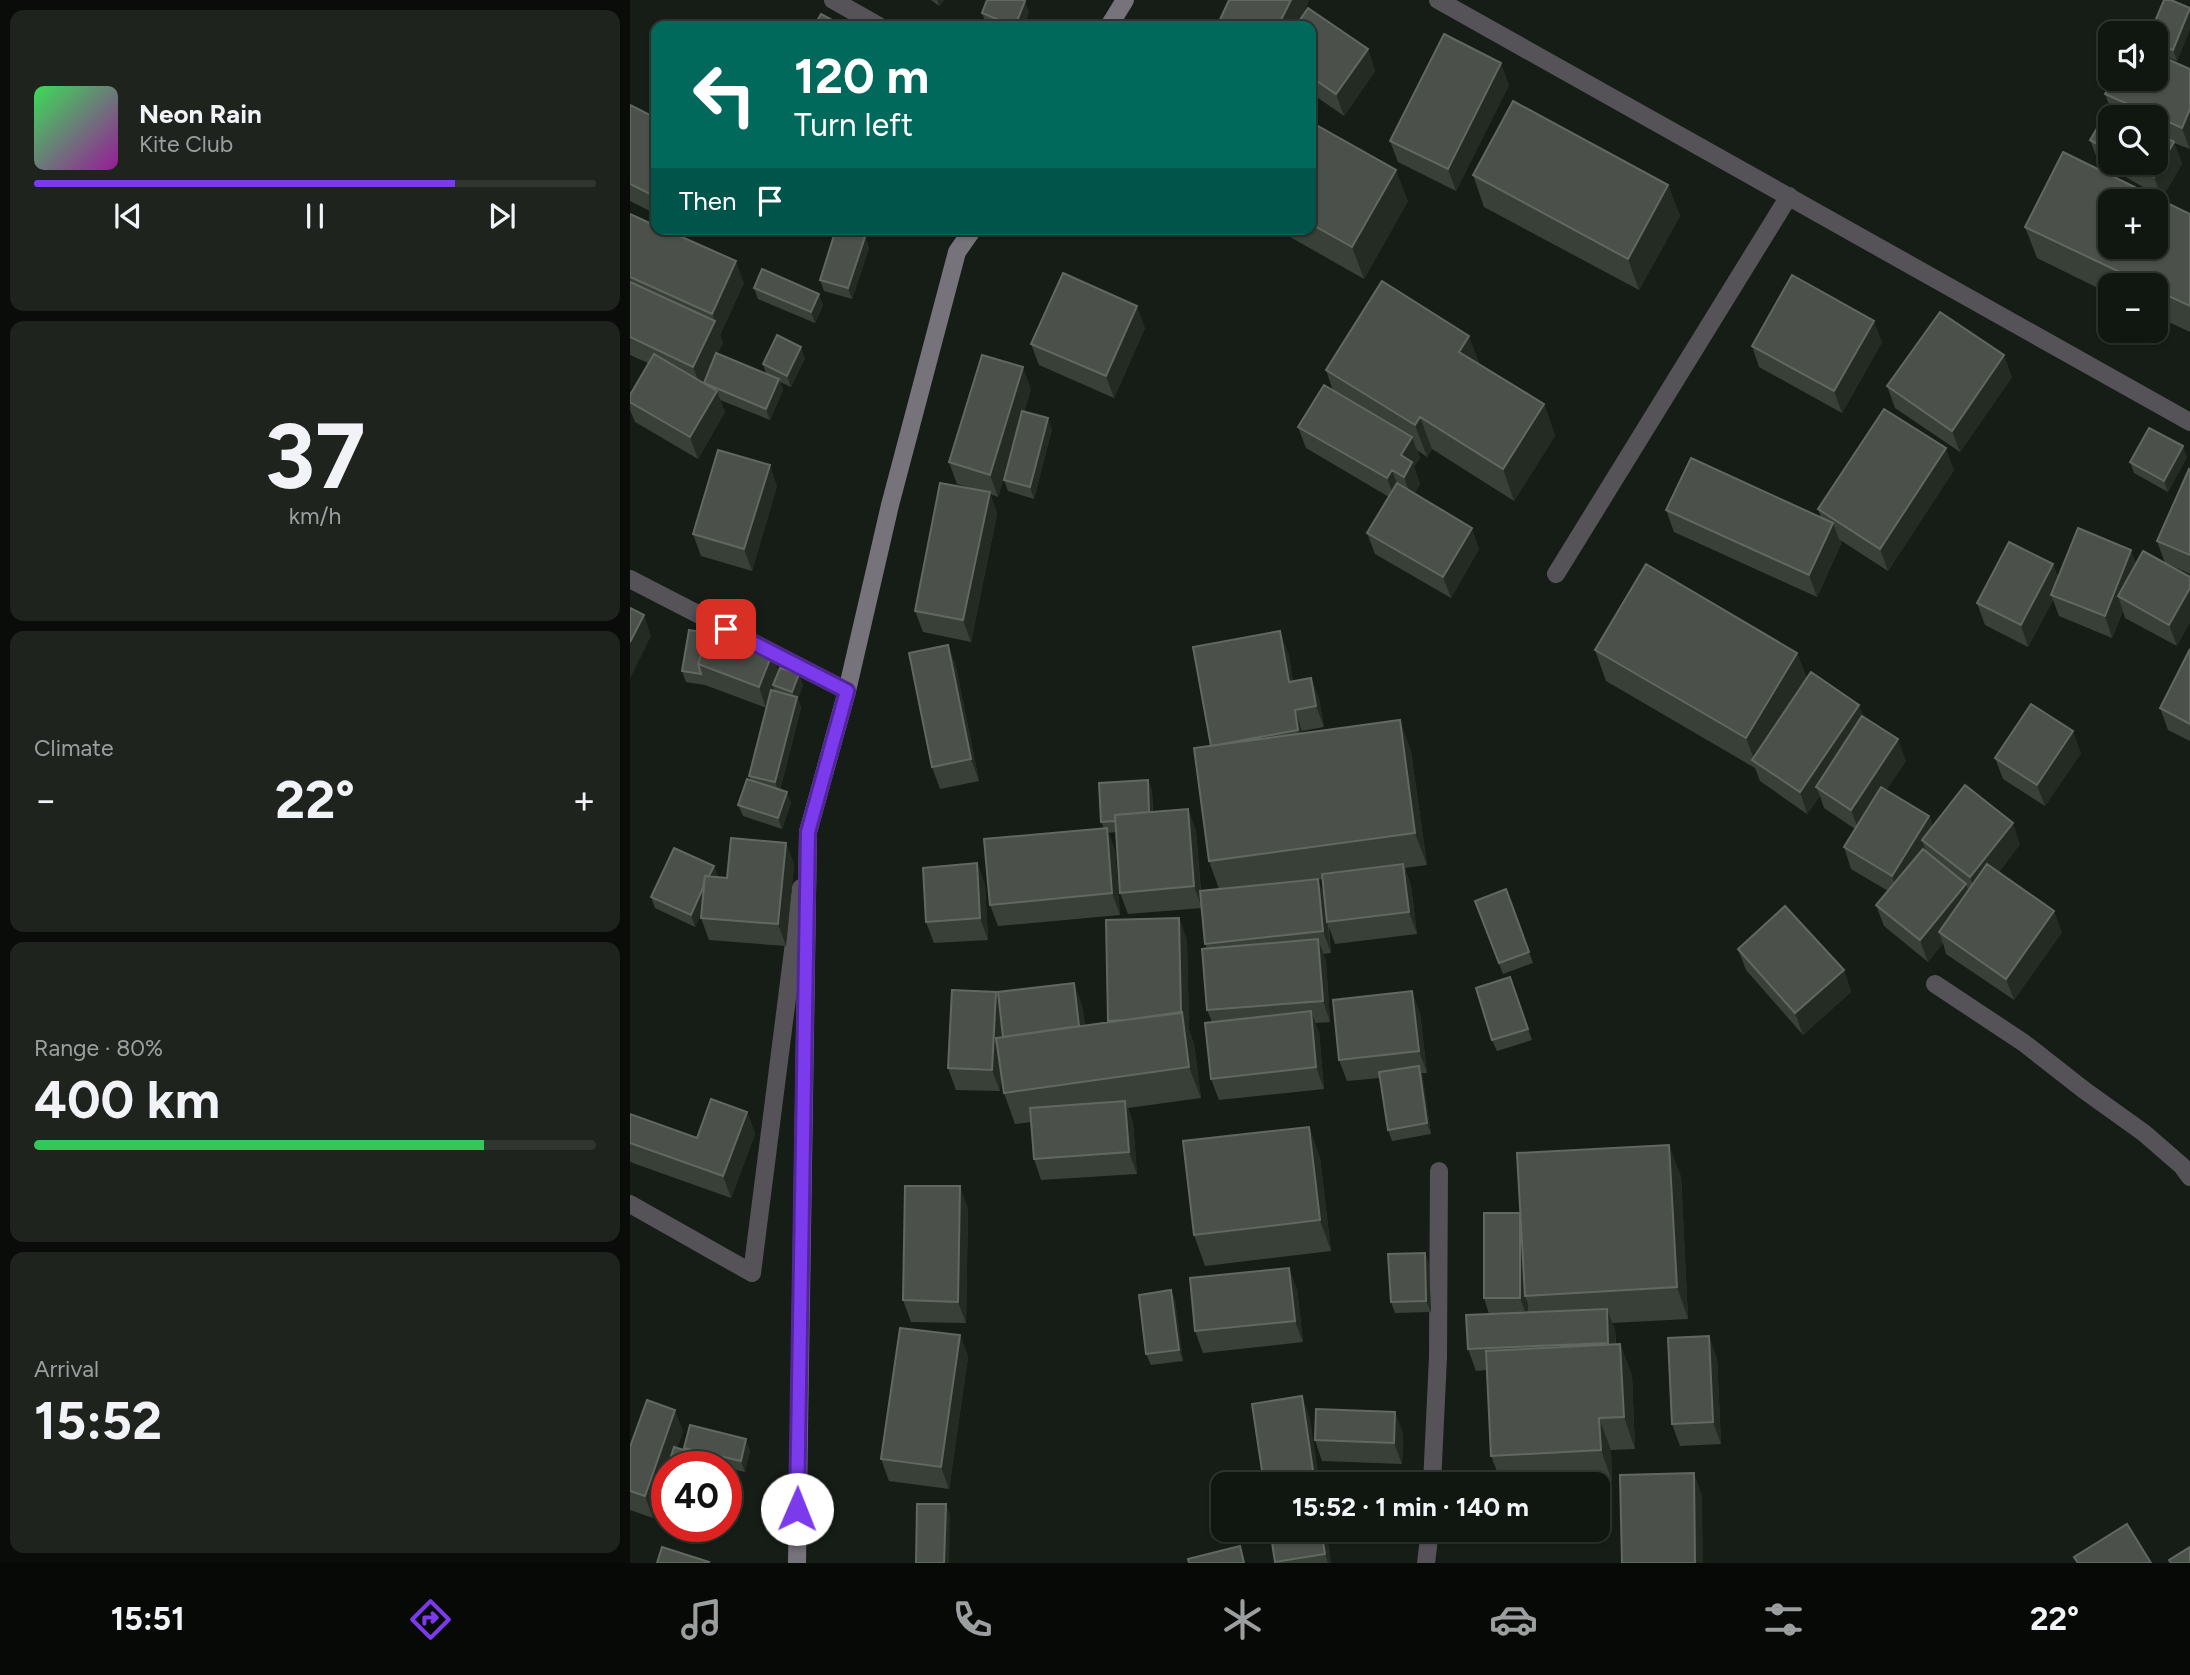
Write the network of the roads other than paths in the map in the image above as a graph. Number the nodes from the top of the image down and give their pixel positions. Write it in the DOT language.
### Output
graph roads {
  1 [pos="833,0"];
  2 [pos="1125,0"];
  3 [pos="1438,0"];
  4 [pos="870,21"];
  5 [pos="1112,21"];
  6 [pos="1789,196"];
  7 [pos="969,235"];
  8 [pos="2190,422"];
  9 [pos="1556,574"];
  10 [pos="630,579"];
  11 [pos="847,691"];
  12 [pos="808,832"];
  13 [pos="1935,984"];
  14 [pos="1439,1171"];
  15 [pos="2190,1177"];
  16 [pos="630,1204"];
  17 [pos="1433,1472"];
  18 [pos="1429,1542"];
  19 [pos="797,1563"];
  20 [pos="1426,1563"];
  1 -- 4 [label="street"];
  2 -- 5 [label="street"];
  3 -- 6 [label="street"];
  6 -- 8 [label="street"];
  6 -- 9 [label="street"];
  7 -- 11 [label="street"];
  10 -- 11 [label="street"];
  11 -- 12 [label="street"];
  12 -- 16 [label="street"];
  12 -- 19 [label="street"];
  13 -- 15 [label="street"];
  14 -- 17 [label="street"];
  18 -- 20 [label="street"];
}
